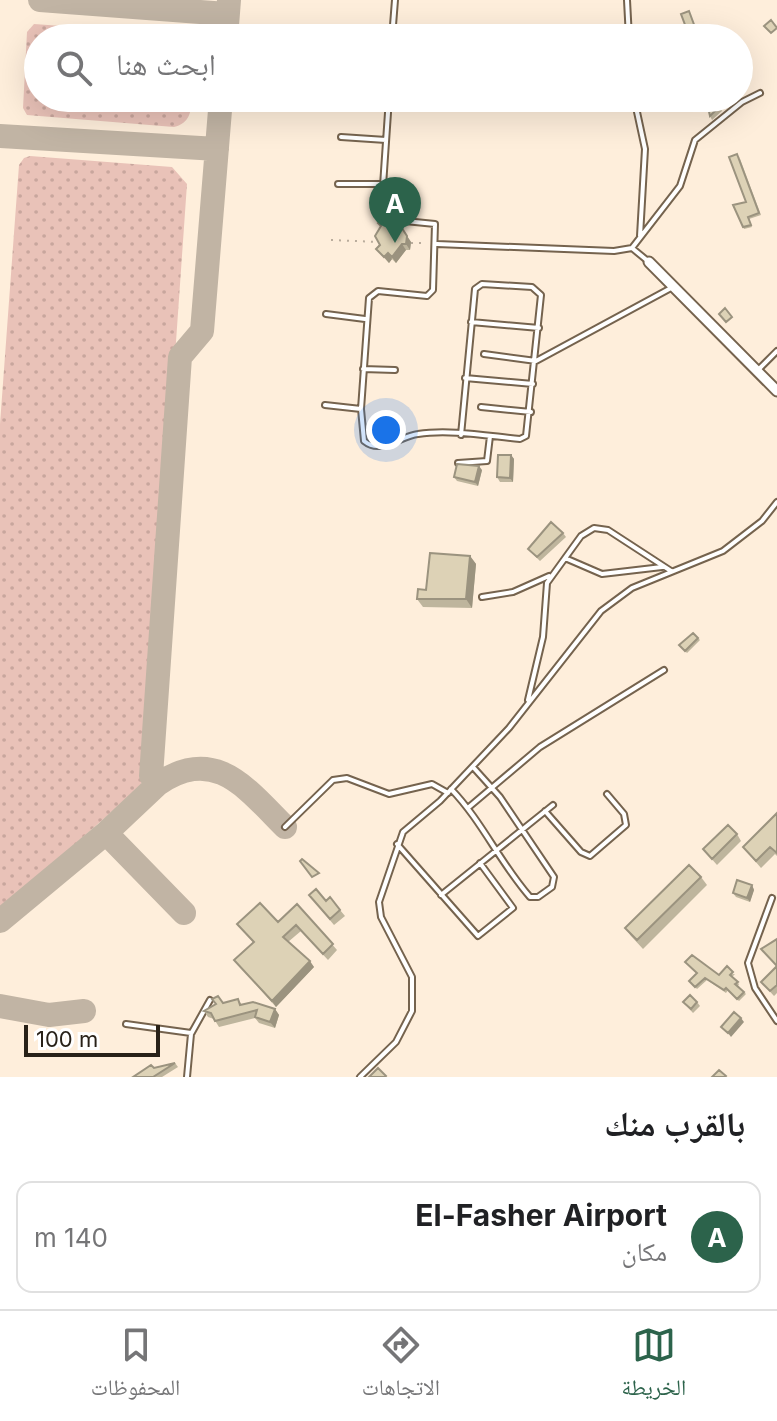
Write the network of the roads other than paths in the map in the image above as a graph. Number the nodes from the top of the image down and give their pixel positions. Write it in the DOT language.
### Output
graph roads {
  1 [pos="386,0"];
  2 [pos="395,0"];
  3 [pos="627,0"];
  4 [pos="393,24"];
  5 [pos="628,24"];
  6 [pos="760,93"];
  7 [pos="753,96"];
  8 [pos="388,112"];
  9 [pos="636,112"];
  10 [pos="730,112"];
  11 [pos="341,137"];
  12 [pos="386,140"];
  13 [pos="338,184"];
  14 [pos="383,184"];
  15 [pos="639,238"];
  16 [pos="436,244"];
  17 [pos="632,248"];
  18 [pos="649,262"];
  19 [pos="673,287"];
  20 [pos="326,314"];
  21 [pos="365,319"];
  22 [pos="471,322"];
  23 [pos="539,328"];
  24 [pos="777,351"];
  25 [pos="484,354"];
  26 [pos="536,361"];
  27 [pos="363,369"];
  28 [pos="395,370"];
  29 [pos="757,371"];
  30 [pos="465,378"];
  31 [pos="533,384"];
  32 [pos="776,392"];
  33 [pos="325,405"];
  34 [pos="481,407"];
  35 [pos="361,409"];
  36 [pos="531,412"];
  37 [pos="461,435"];
  38 [pos="490,436"];
  39 [pos="458,463"];
  40 [pos="777,502"];
  41 [pos="565,558"];
  42 [pos="664,567"];
  43 [pos="671,571"];
  44 [pos="551,575"];
  45 [pos="482,597"];
  46 [pos="664,670"];
  47 [pos="527,705"];
  48 [pos="473,767"];
  49 [pos="490,786"];
  50 [pos="450,791"];
  51 [pos="607,794"];
  52 [pos="553,805"];
  53 [pos="469,807"];
  54 [pos="545,811"];
  55 [pos="285,827"];
  56 [pos="521,831"];
  57 [pos="397,844"];
  58 [pos="495,852"];
  59 [pos="480,863"];
  60 [pos="441,895"];
  61 [pos="772,898"];
  62 [pos="210,1000"];
  63 [pos="777,1021"];
  64 [pos="126,1024"];
  65 [pos="191,1034"];
  66 [pos="187,1077"];
  67 [pos="360,1077"];
  1 -- 2 [label="lane"];
  2 -- 4 [label="lane"];
  3 -- 5 [label="lane"];
  6 -- 7 [label="lane"];
  8 -- 12 [label="lane"];
  9 -- 15 [label="lane"];
  10 -- 15 [label="lane"];
  11 -- 12 [label="lane"];
  12 -- 14 [label="lane"];
  13 -- 14 [label="lane"];
  14 -- 16 [label="lane"];
  15 -- 17 [label="lane"];
  16 -- 17 [label="lane"];
  16 -- 21 [label="lane"];
  17 -- 18 [label="lane"];
  18 -- 19 [label="street"];
  19 -- 26 [label="lane"];
  19 -- 29 [label="street"];
  20 -- 21 [label="lane"];
  21 -- 27 [label="lane"];
  22 -- 23 [label="lane"];
  22 -- 23 [label="lane"];
  22 -- 30 [label="lane"];
  23 -- 26 [label="lane"];
  24 -- 29 [label="lane"];
  25 -- 26 [label="lane"];
  26 -- 31 [label="lane"];
  27 -- 28 [label="lane"];
  27 -- 35 [label="lane"];
  29 -- 32 [label="street"];
  30 -- 31 [label="lane"];
  30 -- 37 [label="lane"];
  31 -- 36 [label="lane"];
  33 -- 35 [label="lane"];
  34 -- 36 [label="lane"];
  35 -- 37 [label="lane"];
  36 -- 38 [label="lane"];
  37 -- 38 [label="lane"];
  38 -- 39 [label="lane"];
  40 -- 43 [label="lane"];
  41 -- 42 [label="lane"];
  41 -- 42 [label="lane"];
  41 -- 44 [label="lane"];
  42 -- 43 [label="lane"];
  43 -- 47 [label="lane"];
  44 -- 45 [label="lane"];
  44 -- 47 [label="lane"];
  46 -- 49 [label="lane"];
  47 -- 48 [label="lane"];
  48 -- 49 [label="lane"];
  48 -- 50 [label="lane"];
  49 -- 53 [label="lane"];
  49 -- 56 [label="lane"];
  50 -- 53 [label="lane"];
  50 -- 55 [label="lane"];
  50 -- 57 [label="lane"];
  51 -- 54 [label="lane"];
  52 -- 54 [label="lane"];
  53 -- 58 [label="lane"];
  54 -- 56 [label="lane"];
  56 -- 58 [label="lane"];
  56 -- 58 [label="lane"];
  57 -- 60 [label="lane"];
  57 -- 67 [label="lane"];
  58 -- 59 [label="lane"];
  59 -- 60 [label="lane"];
  59 -- 60 [label="lane"];
  61 -- 63 [label="lane"];
  62 -- 65 [label="lane"];
  64 -- 65 [label="lane"];
  65 -- 66 [label="lane"];
}
